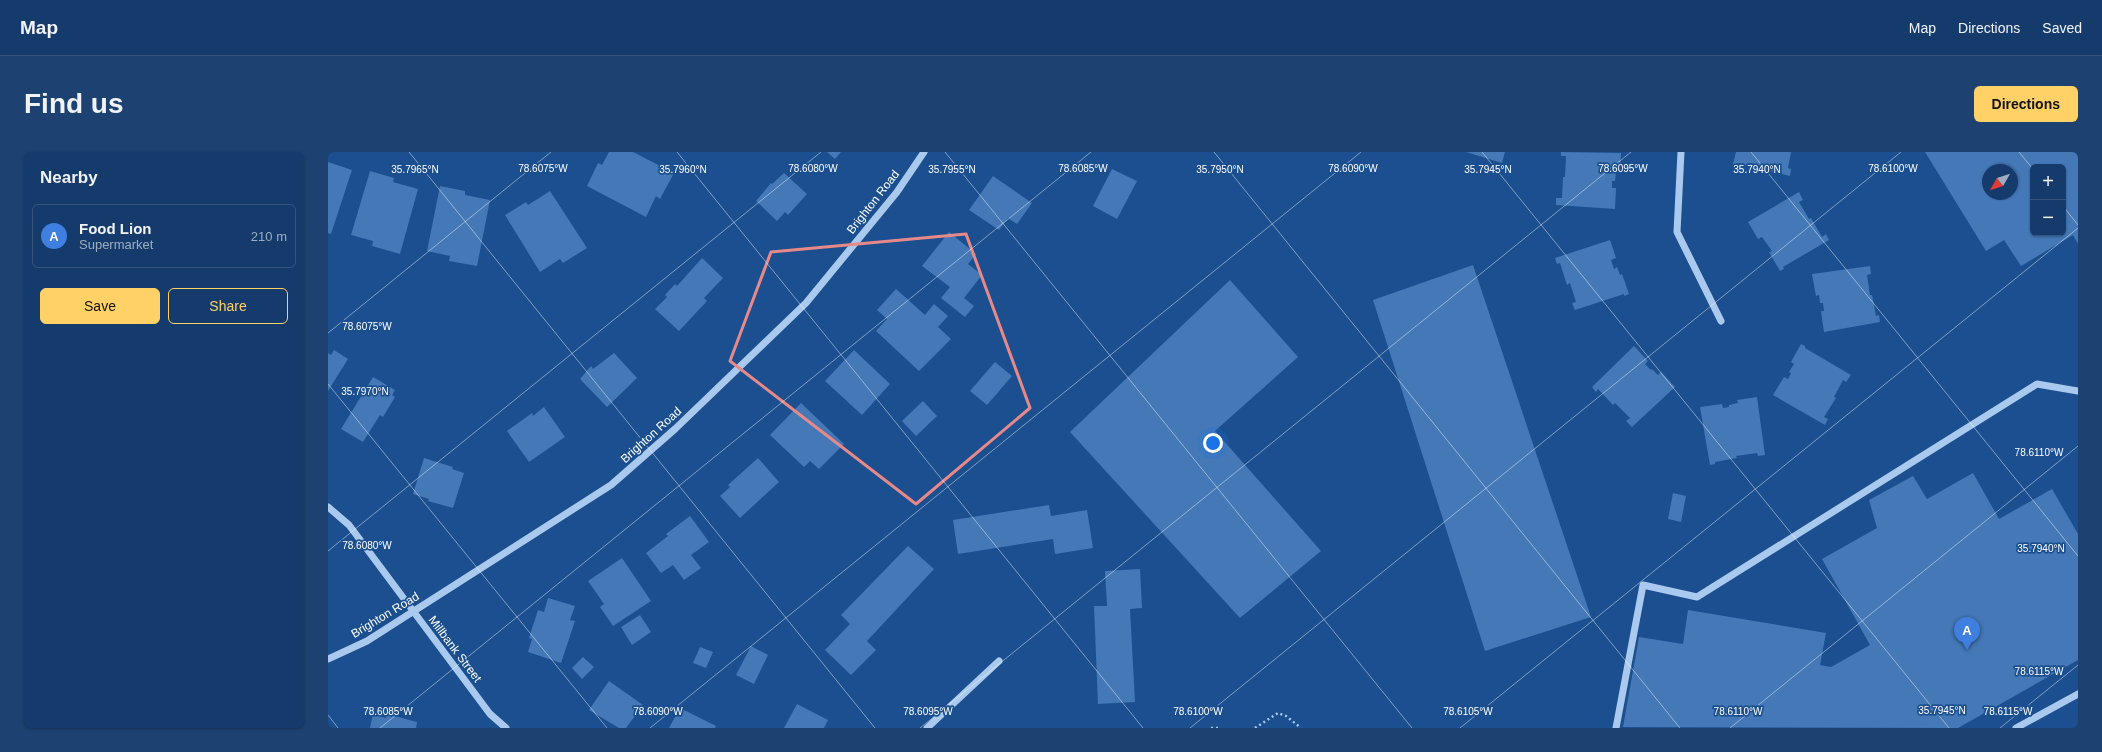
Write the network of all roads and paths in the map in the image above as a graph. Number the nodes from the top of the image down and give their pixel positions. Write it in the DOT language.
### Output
graph roads {
  1 [pos="924,152"];
  2 [pos="1681,152"];
  3 [pos="1721,320"];
  4 [pos="2078,391"];
  5 [pos="328,507"];
  6 [pos="413,612"];
  7 [pos="328,658"];
  8 [pos="999,661"];
  9 [pos="2078,694"];
  10 [pos="506,728"];
  11 [pos="927,728"];
  12 [pos="1211,728"];
  13 [pos="1220,728"];
  14 [pos="1255,728"];
  15 [pos="1301,728"];
  16 [pos="1616,728"];
  17 [pos="2016,728"];
  1 -- 6 [label="street, Brighton Road"];
  2 -- 3 [label="street"];
  4 -- 16 [label="street"];
  5 -- 6 [label="street, Millbank Street"];
  6 -- 7 [label="street, Brighton Road"];
  6 -- 10 [label="street, Millbank Street"];
  8 -- 11 [label="street"];
  9 -- 17 [label="street"];
  12 -- 13 [label="path"];
  14 -- 15 [label="path"];
}
